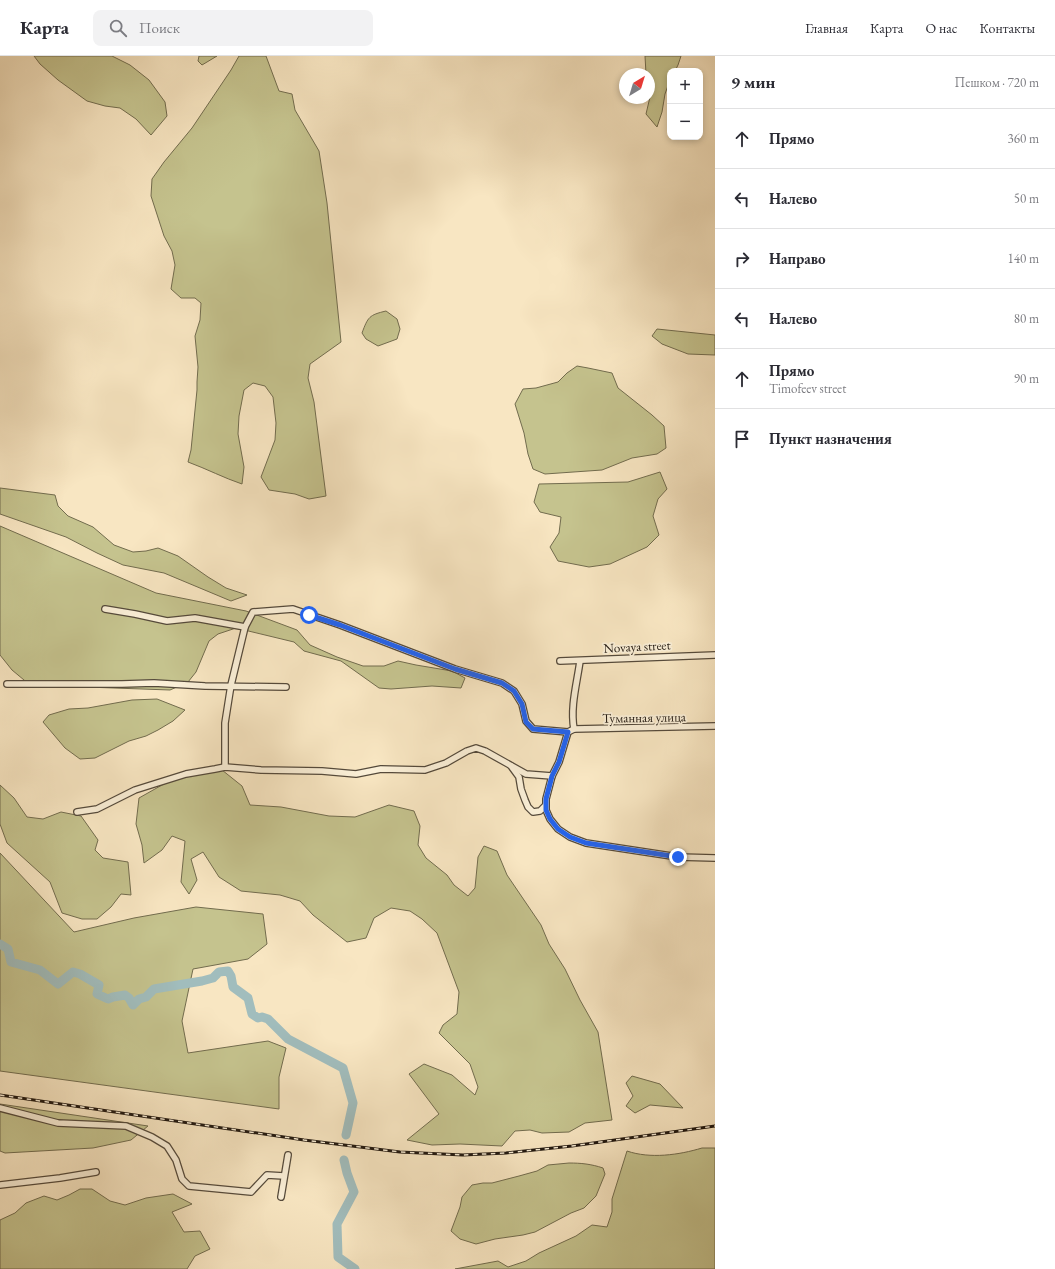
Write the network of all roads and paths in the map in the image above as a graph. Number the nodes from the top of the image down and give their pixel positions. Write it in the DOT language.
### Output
graph roads {
  1 [pos="105,609"];
  2 [pos="245,627"];
  3 [pos="715,654"];
  4 [pos="560,661"];
  5 [pos="580,661"];
  6 [pos="7,684"];
  7 [pos="231,685"];
  8 [pos="286,687"];
  9 [pos="715,726"];
  10 [pos="571,731"];
  11 [pos="509,764"];
  12 [pos="225,767"];
  13 [pos="552,776"];
  14 [pos="545,806"];
  15 [pos="77,812"];
  16 [pos="715,858"];
  17 [pos="0,1108"];
  18 [pos="288,1155"];
  19 [pos="96,1172"];
  20 [pos="284,1176"];
  21 [pos="0,1185"];
  22 [pos="281,1197"];
  1 -- 2 [label="street"];
  2 -- 7 [label="street"];
  2 -- 10 [label="street, Туманная улица"];
  3 -- 5 [label="street, Novaya street"];
  4 -- 5 [label="street, Novaya street"];
  5 -- 10 [label="street"];
  6 -- 7 [label="street"];
  7 -- 8 [label="street"];
  7 -- 12 [label="street"];
  9 -- 10 [label="street, Туманная улица"];
  10 -- 13 [label="street"];
  11 -- 12 [label="street"];
  11 -- 13 [label="street"];
  11 -- 14 [label="street"];
  12 -- 15 [label="street"];
  13 -- 14 [label="street"];
  14 -- 16 [label="street"];
  17 -- 20 [label="street"];
  18 -- 20 [label="street"];
  19 -- 21 [label="street"];
  20 -- 22 [label="street"];
}
